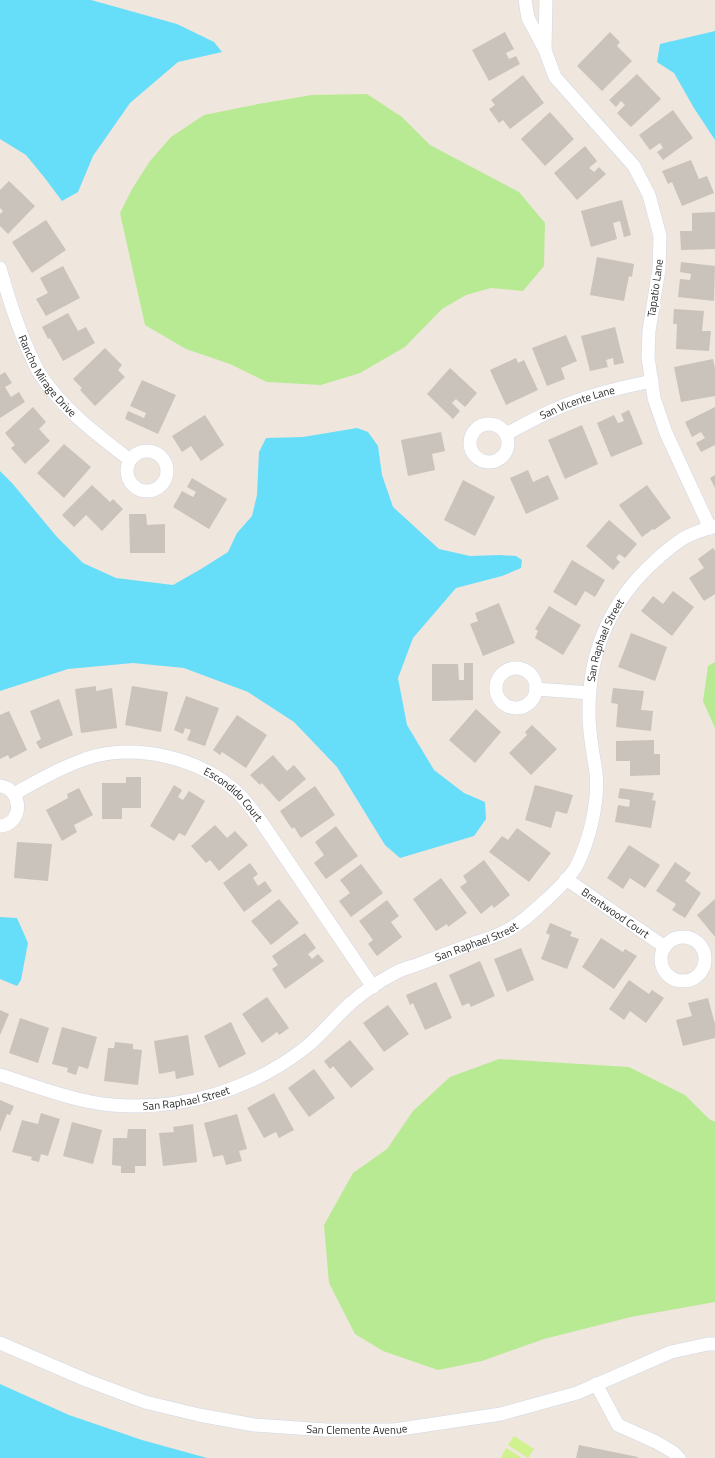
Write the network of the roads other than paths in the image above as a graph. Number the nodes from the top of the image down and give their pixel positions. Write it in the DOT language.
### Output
graph roads {
  1 [pos="525,0"];
  2 [pos="546,0"];
  3 [pos="545,50"];
  4 [pos="0,268"];
  5 [pos="652,381"];
  6 [pos="506,434"];
  7 [pos="130,460"];
  8 [pos="712,527"];
  9 [pos="536,689"];
  10 [pos="590,693"];
  11 [pos="0,786"];
  12 [pos="14,794"];
  13 [pos="0,826"];
  14 [pos="566,879"];
  15 [pos="666,946"];
  16 [pos="372,987"];
  17 [pos="0,1075"];
  18 [pos="0,1343"];
  19 [pos="715,1344"];
  20 [pos="596,1384"];
  21 [pos="679,1458"];
  1 -- 3 [label="street"];
  2 -- 3 [label="street"];
  3 -- 5 [label="street, Tapatio Lane"];
  4 -- 7 [label="street, Rancho Mirage Drive"];
  5 -- 6 [label="street, San Vicente Lane"];
  5 -- 8 [label="street, Tapatio Lane"];
  8 -- 10 [label="street, San Raphael Street"];
  9 -- 10 [label="street"];
  10 -- 14 [label="street, San Raphael Street"];
  11 -- 12 [label="street"];
  12 -- 13 [label="street"];
  12 -- 16 [label="street, Escondido Court"];
  14 -- 15 [label="street, Brentwood Court"];
  14 -- 16 [label="street, San Raphael Street"];
  16 -- 17 [label="street, San Raphael Street"];
  18 -- 20 [label="street, San Clemente Avenue"];
  19 -- 20 [label="street, San Clemente Avenue"];
  20 -- 21 [label="street"];
}
